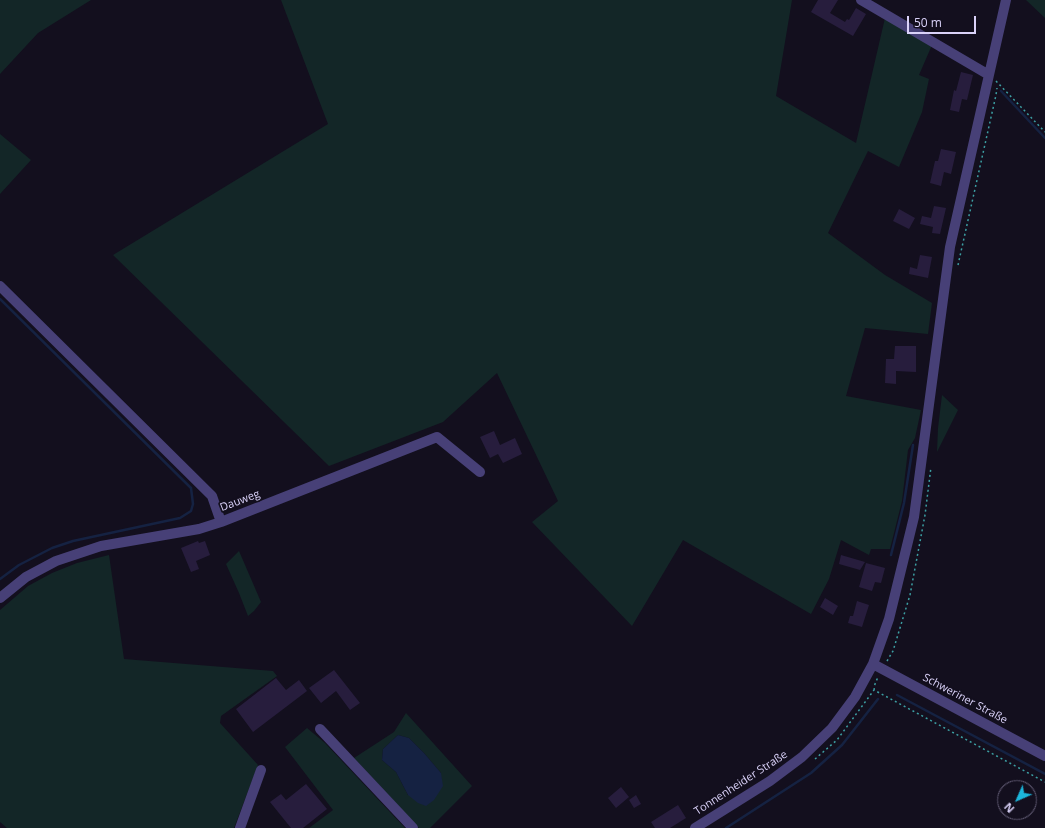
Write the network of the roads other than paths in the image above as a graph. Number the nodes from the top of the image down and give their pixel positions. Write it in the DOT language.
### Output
graph roads {
  1 [pos="861,0"];
  2 [pos="1006,0"];
  3 [pos="989,75"];
  4 [pos="0,286"];
  5 [pos="480,472"];
  6 [pos="221,522"];
  7 [pos="0,598"];
  8 [pos="873,664"];
  9 [pos="320,729"];
  10 [pos="1045,756"];
  11 [pos="261,770"];
  12 [pos="240,828"];
  13 [pos="413,828"];
  14 [pos="695,828"];
  1 -- 3 [label="street"];
  2 -- 3 [label="street, Tonnenheider Straße"];
  3 -- 8 [label="street, Tonnenheider Straße"];
  4 -- 6 [label="street"];
  5 -- 6 [label="street, Dauweg"];
  6 -- 7 [label="street, Dauweg"];
  8 -- 10 [label="street, Schweriner Straße"];
  8 -- 14 [label="street, Tonnenheider Straße"];
  9 -- 13 [label="street"];
  11 -- 12 [label="street"];
}
